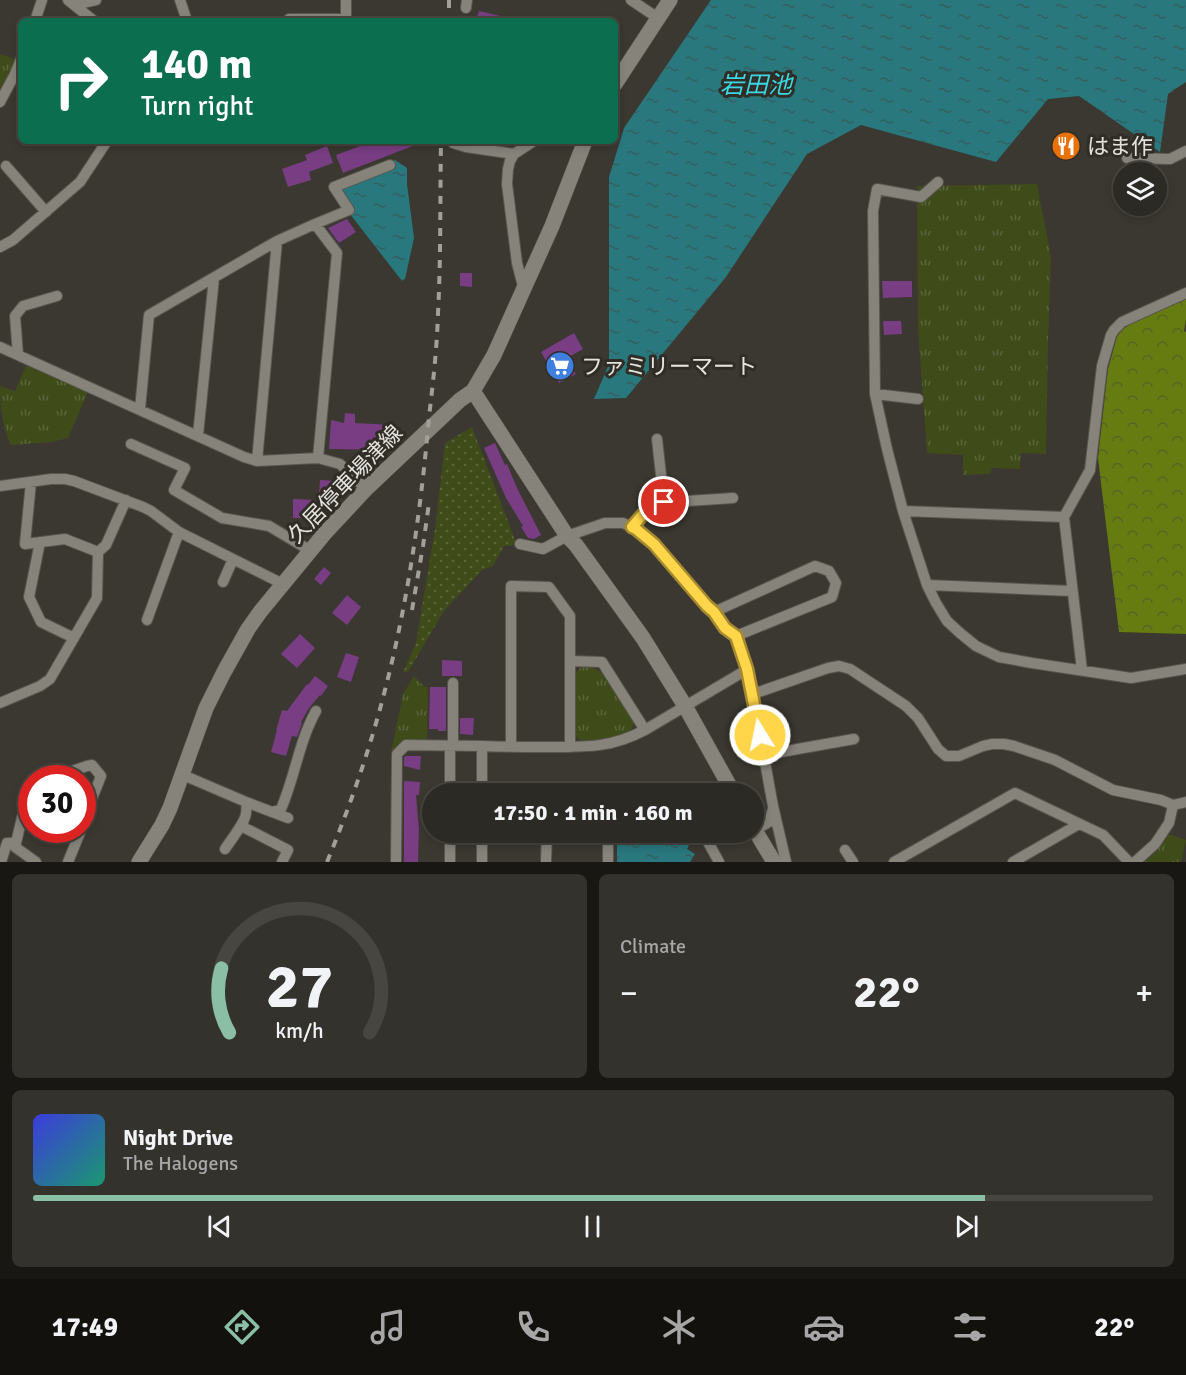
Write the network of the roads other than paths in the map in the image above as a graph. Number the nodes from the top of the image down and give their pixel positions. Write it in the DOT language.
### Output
graph roads {
  1 [pos="42,0"];
  2 [pos="96,0"];
  3 [pos="180,0"];
  4 [pos="346,0"];
  5 [pos="630,0"];
  6 [pos="670,0"];
  7 [pos="71,2"];
  8 [pos="36,18"];
  9 [pos="90,18"];
  10 [pos="186,18"];
  11 [pos="345,18"];
  12 [pos="658,18"];
  13 [pos="18,66"];
  14 [pos="618,79"];
  15 [pos="0,102"];
  16 [pos="105,144"];
  17 [pos="456,144"];
  18 [pos="529,144"];
  19 [pos="584,144"];
  20 [pos="1186,151"];
  21 [pos="514,154"];
  22 [pos="1127,158"];
  23 [pos="390,165"];
  24 [pos="6,166"];
  25 [pos="938,182"];
  26 [pos="46,212"];
  27 [pos="315,224"];
  28 [pos="277,241"];
  29 [pos="0,247"];
  30 [pos="214,278"];
  31 [pos="524,290"];
  32 [pos="1186,293"];
  33 [pos="57,296"];
  34 [pos="0,347"];
  35 [pos="18,355"];
  36 [pos="473,391"];
  37 [pos="875,394"];
  38 [pos="918,399"];
  39 [pos="140,409"];
  40 [pos="198,435"];
  41 [pos="657,439"];
  42 [pos="131,444"];
  43 [pos="318,458"];
  44 [pos="257,461"];
  45 [pos="31,482"];
  46 [pos="0,486"];
  47 [pos="366,489"];
  48 [pos="733,498"];
  49 [pos="126,500"];
  50 [pos="664,502"];
  51 [pos="903,511"];
  52 [pos="1064,517"];
  53 [pos="632,527"];
  54 [pos="179,532"];
  55 [pos="567,536"];
  56 [pos="40,542"];
  57 [pos="520,544"];
  58 [pos="311,551"];
  59 [pos="98,552"];
  60 [pos="233,559"];
  61 [pos="223,582"];
  62 [pos="283,584"];
  63 [pos="927,585"];
  64 [pos="1072,591"];
  65 [pos="714,612"];
  66 [pos="147,620"];
  67 [pos="736,636"];
  68 [pos="74,638"];
  69 [pos="571,662"];
  70 [pos="747,669"];
  71 [pos="1186,669"];
  72 [pos="1082,670"];
  73 [pos="453,683"];
  74 [pos="753,694"];
  75 [pos="0,703"];
  76 [pos="685,706"];
  77 [pos="316,711"];
  78 [pos="645,730"];
  79 [pos="854,739"];
  80 [pos="452,746"];
  81 [pos="482,746"];
  82 [pos="511,747"];
  83 [pos="570,747"];
  84 [pos="764,755"];
  85 [pos="96,770"];
  86 [pos="183,775"];
  87 [pos="450,783"];
  88 [pos="482,783"];
  89 [pos="728,783"];
  90 [pos="96,789"];
  91 [pos="246,802"];
  92 [pos="1186,802"];
  93 [pos="1173,805"];
  94 [pos="773,806"];
  95 [pos="273,812"];
  96 [pos="288,818"];
  97 [pos="242,824"];
  98 [pos="764,824"];
  99 [pos="1079,824"];
  100 [pos="18,835"];
  101 [pos="16,843"];
  102 [pos="77,843"];
  103 [pos="450,843"];
  104 [pos="482,843"];
  105 [pos="547,843"];
  106 [pos="608,843"];
  107 [pos="709,843"];
  108 [pos="762,843"];
  109 [pos="225,849"];
  110 [pos="845,850"];
  111 [pos="71,861"];
  112 [pos="2,862"];
  113 [pos="36,862"];
  114 [pos="139,862"];
  115 [pos="282,862"];
  116 [pos="396,862"];
  117 [pos="450,862"];
  118 [pos="482,862"];
  119 [pos="546,862"];
  120 [pos="608,862"];
  121 [pos="720,862"];
  122 [pos="774,862"];
  123 [pos="786,862"];
  124 [pos="852,862"];
  125 [pos="894,862"];
  126 [pos="1012,862"];
  127 [pos="1129,862"];
  128 [pos="1135,862"];
  1 -- 8 [label="street"];
  2 -- 7 [label="street"];
  3 -- 10 [label="street"];
  4 -- 11 [label="street"];
  5 -- 12 [label="street"];
  6 -- 12 [label="main road"];
  7 -- 9 [label="street"];
  12 -- 14 [label="main road"];
  13 -- 15 [label="street"];
  16 -- 26 [label="street"];
  17 -- 21 [label="street"];
  18 -- 21 [label="street"];
  19 -- 31 [label="main road, 久居停車場津線"];
  20 -- 22 [label="street"];
  21 -- 31 [label="street"];
  23 -- 27 [label="street"];
  24 -- 26 [label="street"];
  25 -- 37 [label="street"];
  26 -- 29 [label="street"];
  27 -- 28 [label="street"];
  27 -- 43 [label="street"];
  28 -- 30 [label="street"];
  28 -- 44 [label="street"];
  30 -- 39 [label="street"];
  30 -- 40 [label="street"];
  31 -- 36 [label="main road, 久居停車場津線"];
  32 -- 52 [label="street"];
  33 -- 35 [label="street"];
  34 -- 35 [label="street"];
  35 -- 39 [label="street"];
  36 -- 47 [label="main road, 久居停車場津線"];
  36 -- 55 [label="main road"];
  37 -- 38 [label="street"];
  37 -- 51 [label="street"];
  39 -- 40 [label="street"];
  40 -- 44 [label="street"];
  41 -- 50 [label="street"];
  42 -- 58 [label="street"];
  43 -- 44 [label="street"];
  43 -- 47 [label="street"];
  45 -- 46 [label="street"];
  45 -- 49 [label="street"];
  45 -- 56 [label="street"];
  47 -- 58 [label="main road, 久居停車場津線"];
  48 -- 50 [label="street"];
  49 -- 54 [label="street"];
  49 -- 59 [label="street"];
  50 -- 53 [label="street"];
  51 -- 52 [label="street"];
  51 -- 63 [label="street"];
  52 -- 64 [label="street"];
  53 -- 55 [label="street"];
  53 -- 65 [label="street"];
  54 -- 60 [label="street"];
  54 -- 66 [label="street"];
  55 -- 57 [label="street"];
  55 -- 76 [label="main road"];
  56 -- 59 [label="street"];
  56 -- 68 [label="street"];
  58 -- 62 [label="main road, 久居停車場津線"];
  59 -- 68 [label="street"];
  60 -- 61 [label="street"];
  60 -- 62 [label="street"];
  62 -- 86 [label="main road, 久居停車場津線"];
  63 -- 64 [label="street"];
  63 -- 72 [label="street"];
  64 -- 72 [label="street"];
  65 -- 67 [label="street"];
  65 -- 67 [label="street"];
  67 -- 70 [label="street"];
  68 -- 75 [label="street"];
  69 -- 78 [label="street"];
  69 -- 82 [label="street"];
  69 -- 83 [label="street"];
  70 -- 74 [label="street"];
  70 -- 76 [label="street"];
  71 -- 72 [label="street"];
  73 -- 80 [label="street"];
  74 -- 84 [label="street"];
  74 -- 93 [label="street"];
  76 -- 78 [label="street"];
  76 -- 89 [label="main road"];
  77 -- 95 [label="street"];
  78 -- 83 [label="street"];
  79 -- 84 [label="street"];
  80 -- 81 [label="street"];
  80 -- 87 [label="street"];
  80 -- 116 [label="street"];
  81 -- 82 [label="street"];
  81 -- 88 [label="street"];
  82 -- 83 [label="street"];
  84 -- 94 [label="street"];
  85 -- 90 [label="street"];
  86 -- 91 [label="street"];
  86 -- 114 [label="main road, 久居停車場津線"];
  91 -- 95 [label="street"];
  91 -- 97 [label="street"];
  92 -- 93 [label="street"];
  93 -- 128 [label="street"];
  94 -- 98 [label="street"];
  94 -- 123 [label="street"];
  95 -- 96 [label="street"];
  97 -- 109 [label="street"];
  97 -- 115 [label="street"];
  99 -- 125 [label="street"];
  99 -- 126 [label="street"];
  99 -- 127 [label="street"];
  100 -- 101 [label="street"];
  101 -- 112 [label="street"];
  101 -- 113 [label="street"];
  102 -- 111 [label="street"];
  103 -- 117 [label="street"];
  104 -- 118 [label="street"];
  105 -- 119 [label="street"];
  106 -- 120 [label="street"];
  107 -- 121 [label="street"];
  108 -- 122 [label="main road"];
  110 -- 124 [label="street"];
}
